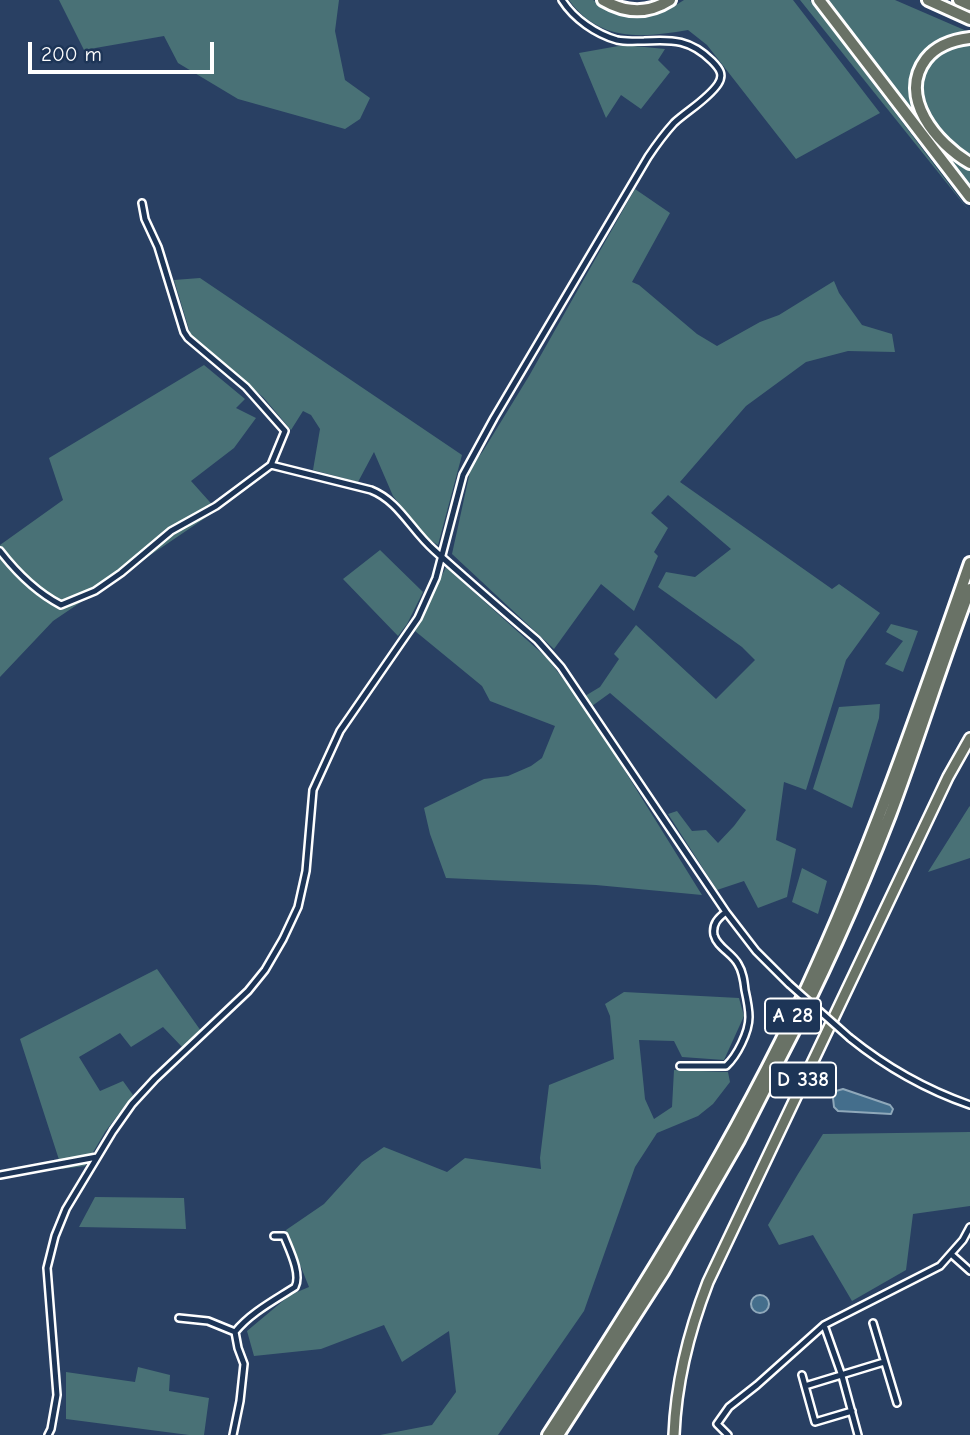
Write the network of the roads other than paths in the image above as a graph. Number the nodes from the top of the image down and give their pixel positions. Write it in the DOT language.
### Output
graph roads {
  1 [pos="562,0"];
  2 [pos="603,0"];
  3 [pos="670,0"];
  4 [pos="819,0"];
  5 [pos="928,0"];
  6 [pos="959,0"];
  7 [pos="970,5"];
  8 [pos="970,19"];
  9 [pos="970,38"];
  10 [pos="970,163"];
  11 [pos="970,197"];
  12 [pos="142,203"];
  13 [pos="271,465"];
  14 [pos="0,551"];
  15 [pos="442,556"];
  16 [pos="970,563"];
  17 [pos="970,589"];
  18 [pos="970,738"];
  19 [pos="726,912"];
  20 [pos="680,1066"];
  21 [pos="970,1105"];
  22 [pos="97,1157"];
  23 [pos="0,1175"];
  24 [pos="970,1227"];
  25 [pos="274,1236"];
  26 [pos="951,1254"];
  27 [pos="970,1270"];
  28 [pos="179,1318"];
  29 [pos="873,1323"];
  30 [pos="824,1325"];
  31 [pos="235,1332"];
  32 [pos="884,1362"];
  33 [pos="802,1375"];
  34 [pos="842,1376"];
  35 [pos="805,1386"];
  36 [pos="897,1402"];
  37 [pos="852,1411"];
  38 [pos="48,1435"];
  39 [pos="233,1435"];
  40 [pos="548,1435"];
  41 [pos="558,1435"];
  42 [pos="674,1435"];
  43 [pos="729,1435"];
  44 [pos="858,1435"];
  1 -- 15 [label="street"];
  2 -- 3 [label="highway"];
  4 -- 11 [label="highway"];
  5 -- 8 [label="highway"];
  6 -- 7 [label="highway"];
  9 -- 10 [label="highway"];
  12 -- 13 [label="street"];
  13 -- 14 [label="street"];
  13 -- 15 [label="street"];
  15 -- 19 [label="street"];
  15 -- 22 [label="street"];
  16 -- 40 [label="highway, A 28"];
  17 -- 41 [label="highway, A 28"];
  18 -- 42 [label="main road, D 338"];
  19 -- 20 [label="street"];
  19 -- 21 [label="street, bridge"];
  22 -- 23 [label="street"];
  22 -- 38 [label="street"];
  24 -- 26 [label="street"];
  25 -- 31 [label="street"];
  26 -- 27 [label="street"];
  26 -- 30 [label="street"];
  28 -- 31 [label="street"];
  29 -- 32 [label="street"];
  30 -- 34 [label="street"];
  30 -- 43 [label="street"];
  31 -- 39 [label="street"];
  32 -- 34 [label="street"];
  32 -- 36 [label="street"];
  33 -- 35 [label="street"];
  34 -- 35 [label="street"];
  34 -- 37 [label="street"];
  35 -- 37 [label="street"];
  37 -- 44 [label="street"];
}
